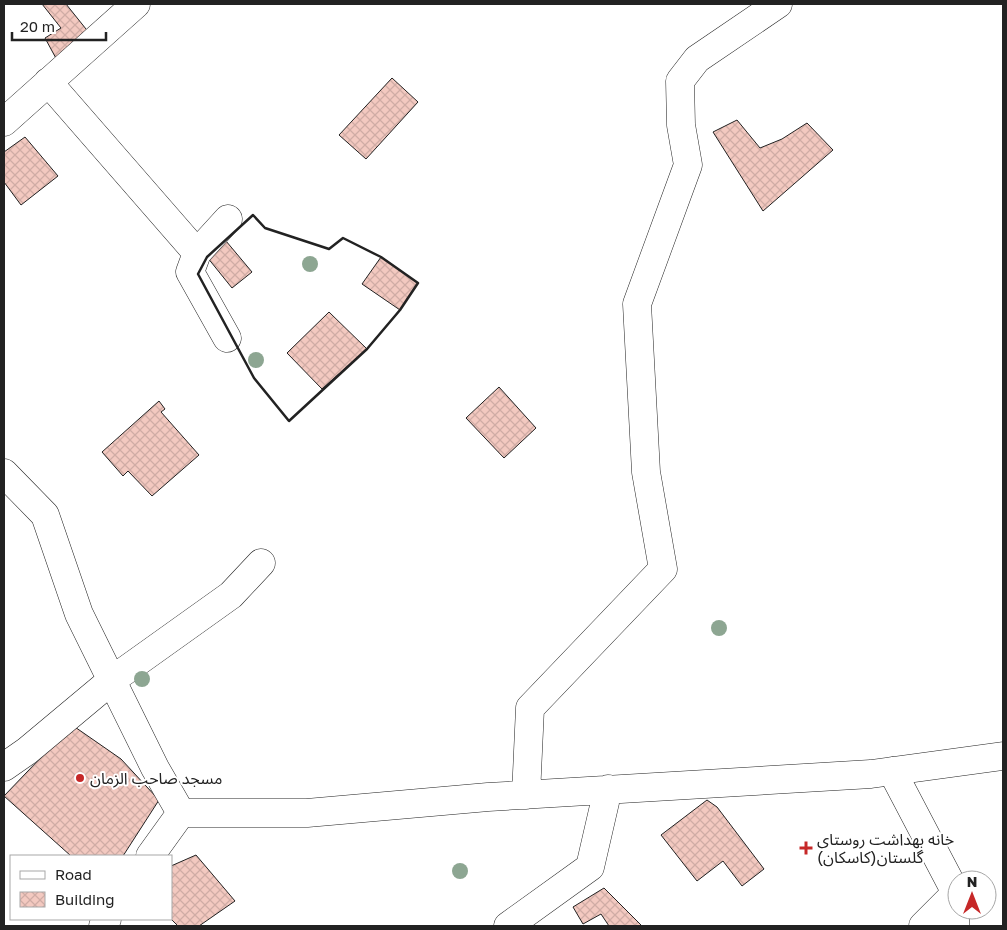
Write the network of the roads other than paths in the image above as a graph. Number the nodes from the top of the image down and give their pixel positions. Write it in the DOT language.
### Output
graph roads {
  1 [pos="136,4"];
  2 [pos="778,4"];
  3 [pos="48,82"];
  4 [pos="4,122"];
  5 [pos="228,219"];
  6 [pos="197,253"];
  7 [pos="227,338"];
  8 [pos="4,473"];
  9 [pos="261,563"];
  10 [pos="112,680"];
  11 [pos="1003,756"];
  12 [pos="4,767"];
  13 [pos="892,771"];
  14 [pos="608,789"];
  15 [pos="526,795"];
  16 [pos="181,813"];
  17 [pos="151,855"];
  18 [pos="947,876"];
  19 [pos="947,902"];
  20 [pos="508,926"];
  21 [pos="923,926"];
  1 -- 3 [label="street"];
  2 -- 15 [label="street"];
  3 -- 4 [label="street"];
  3 -- 6 [label="street"];
  5 -- 6 [label="street"];
  6 -- 7 [label="street"];
  8 -- 10 [label="street"];
  9 -- 10 [label="street"];
  10 -- 12 [label="street"];
  10 -- 16 [label="street"];
  11 -- 13 [label="street"];
  13 -- 14 [label="street"];
  13 -- 18 [label="street"];
  14 -- 15 [label="street"];
  14 -- 20 [label="street"];
  15 -- 16 [label="street"];
  16 -- 17 [label="street"];
  19 -- 21 [label="street"];
}
